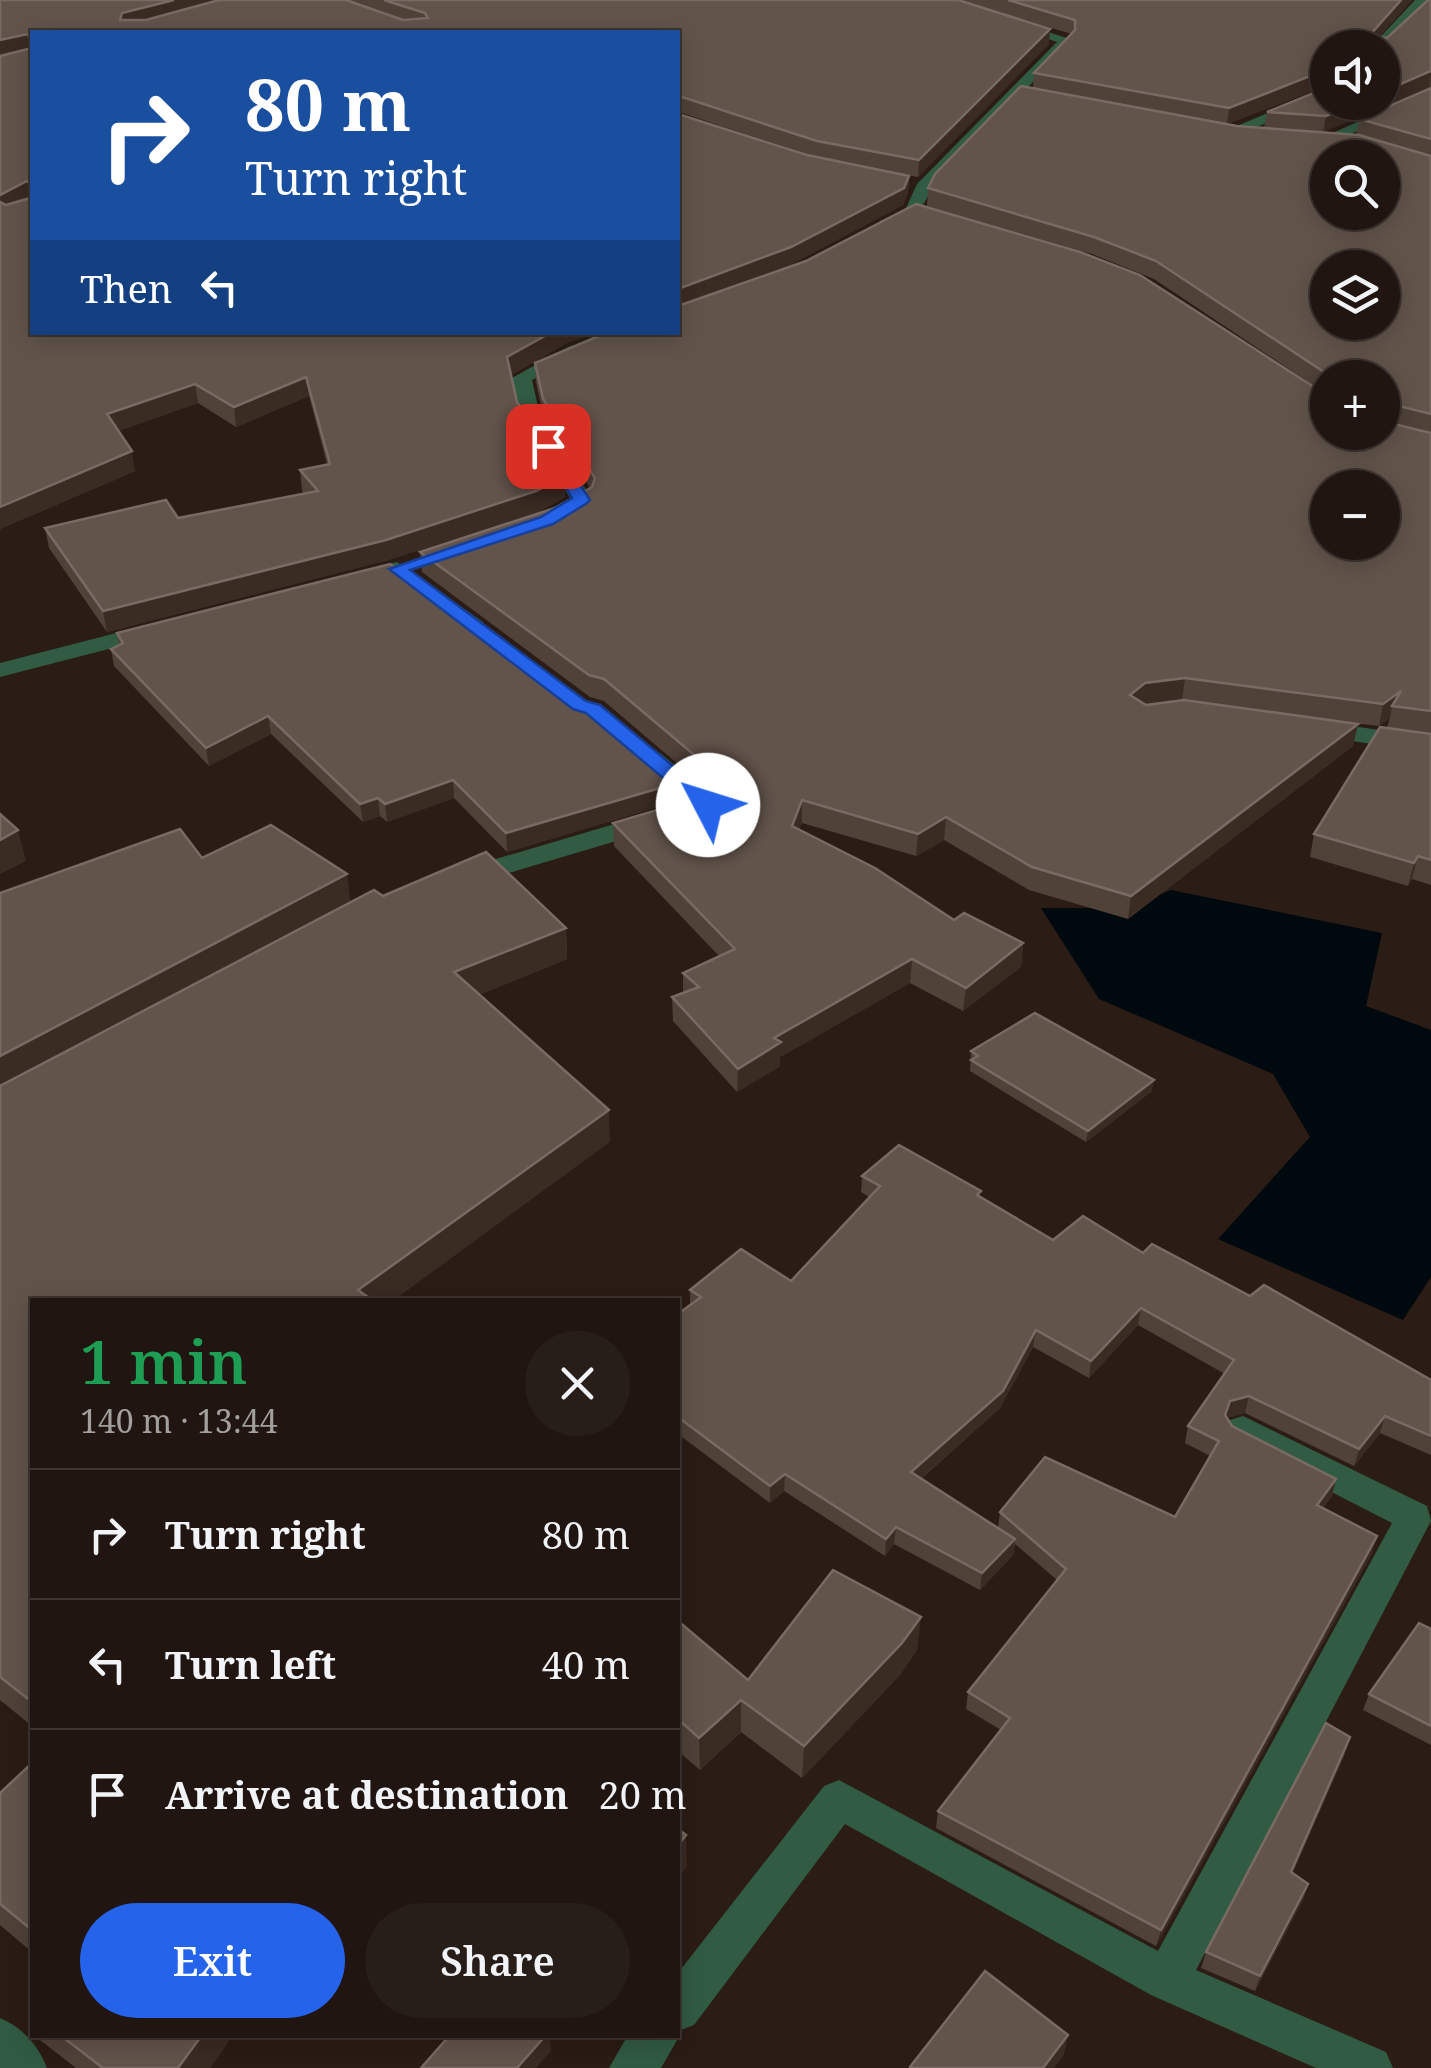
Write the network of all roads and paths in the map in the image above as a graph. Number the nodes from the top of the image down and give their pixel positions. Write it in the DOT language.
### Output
graph roads {
  1 [pos="1422,0"];
  2 [pos="986,15"];
  3 [pos="1396,30"];
  4 [pos="1014,93"];
  5 [pos="1431,94"];
  6 [pos="1034,96"];
  7 [pos="1310,99"];
  8 [pos="1209,129"];
  9 [pos="1228,133"];
  10 [pos="1258,136"];
  11 [pos="1340,140"];
  12 [pos="864,237"];
  13 [pos="626,335"];
  14 [pos="528,526"];
  15 [pos="397,568"];
  16 [pos="175,625"];
  17 [pos="504,648"];
  18 [pos="0,670"];
  19 [pos="1297,727"];
  20 [pos="636,745"];
  21 [pos="1431,745"];
  22 [pos="431,887"];
  23 [pos="1243,1430"];
  24 [pos="1168,1980"];
  25 [pos="680,2006"];
  26 [pos="655,2038"];
  27 [pos="0,2041"];
  28 [pos="24,2068"];
  29 [pos="632,2068"];
  30 [pos="1370,2068"];
  1 -- 3 [label="street"];
  2 -- 4 [label="street"];
  4 -- 6 [label="street"];
  4 -- 12 [label="street"];
  5 -- 11 [label="street"];
  7 -- 9 [label="street"];
  8 -- 9 [label="street"];
  9 -- 10 [label="street"];
  13 -- 14 [label="street"];
  15 -- 17 [label="street"];
  16 -- 18 [label="street"];
  19 -- 21 [label="street"];
  20 -- 22 [label="street"];
  23 -- 24 [label="street"];
  24 -- 25 [label="street"];
  24 -- 30 [label="street"];
  26 -- 29 [label="street"];
  27 -- 28 [label="street"];
}
